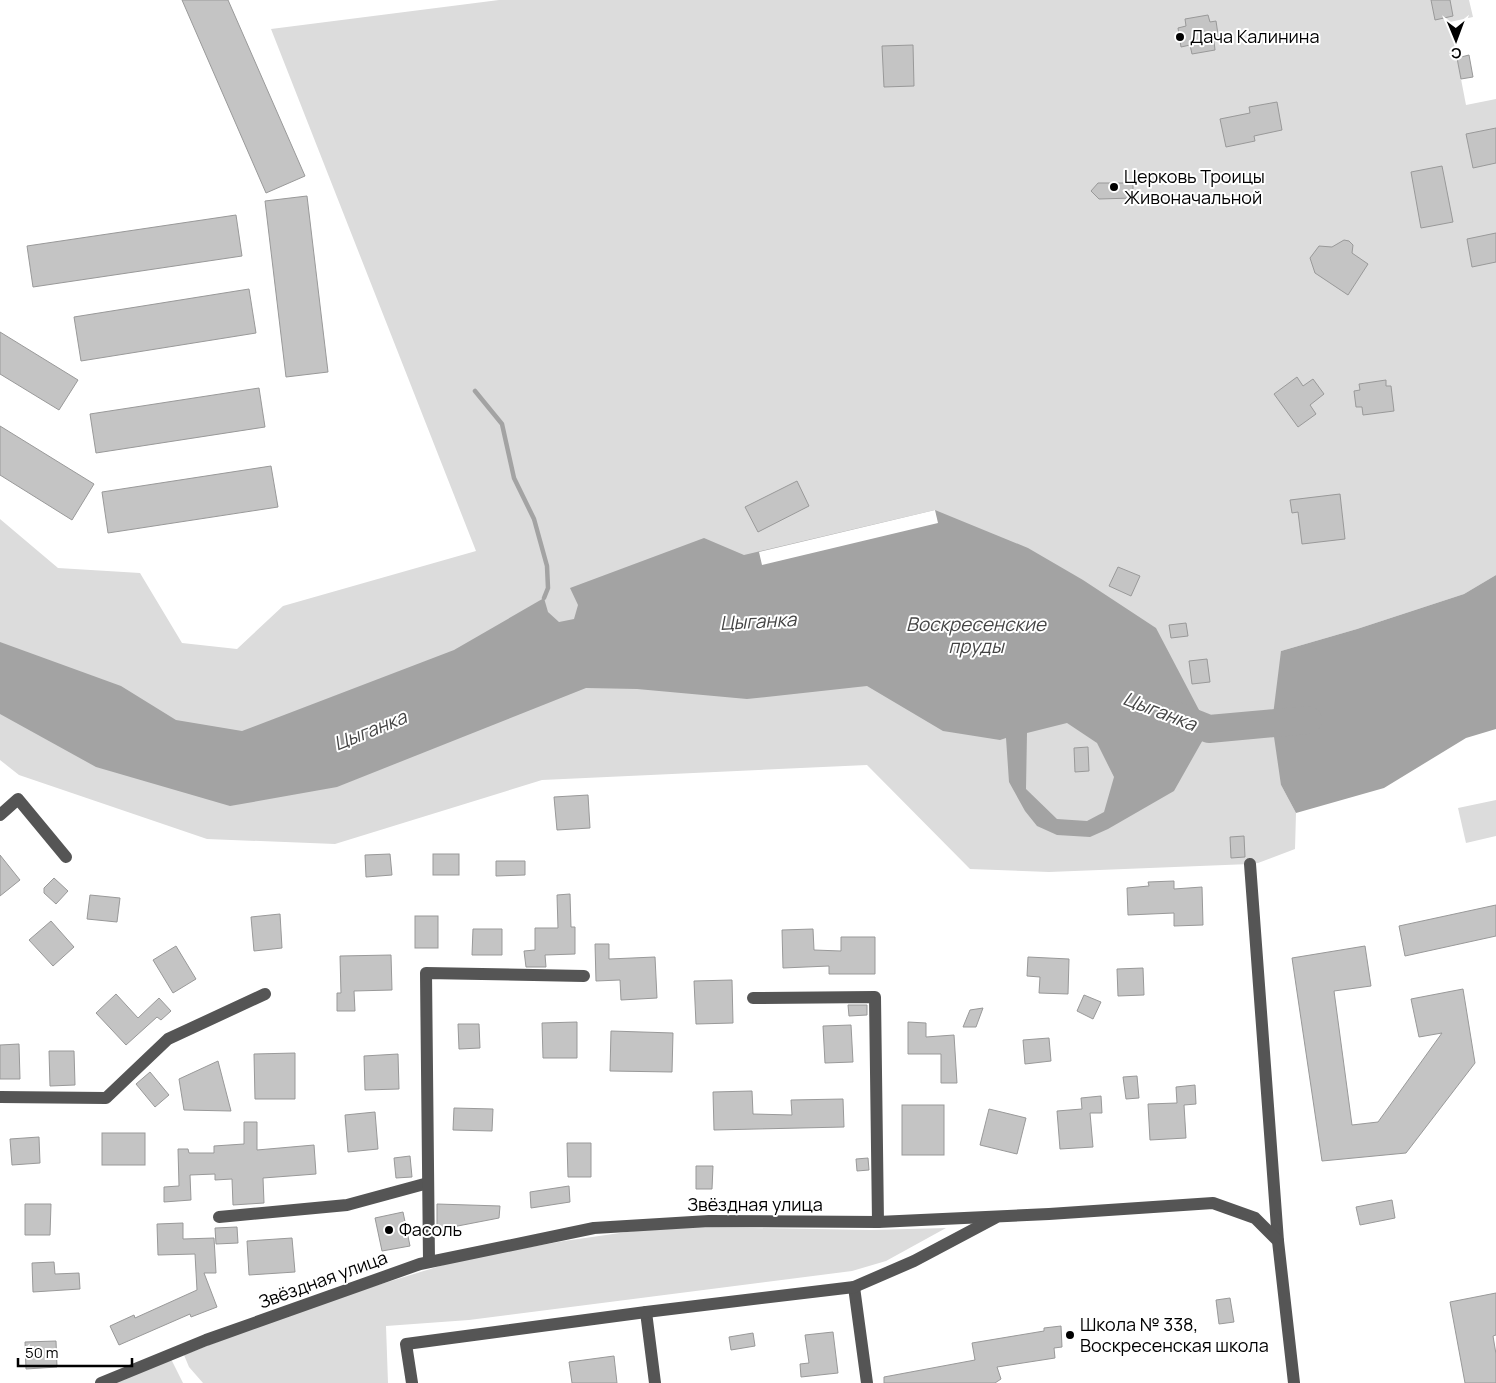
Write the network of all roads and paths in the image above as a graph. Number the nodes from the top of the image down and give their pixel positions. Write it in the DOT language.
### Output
graph roads {
  1 [pos="0,815"];
  2 [pos="66,857"];
  3 [pos="1250,864"];
  4 [pos="584,976"];
  5 [pos="265,994"];
  6 [pos="753,998"];
  7 [pos="0,1097"];
  8 [pos="428,1183"];
  9 [pos="998,1216"];
  10 [pos="219,1217"];
  11 [pos="878,1222"];
  12 [pos="1278,1241"];
  13 [pos="429,1262"];
  14 [pos="854,1287"];
  15 [pos="646,1312"];
  16 [pos="101,1383"];
  17 [pos="412,1383"];
  18 [pos="655,1383"];
  19 [pos="867,1383"];
  20 [pos="1294,1383"];
  1 -- 2 [label="street"];
  3 -- 12 [label="street"];
  4 -- 8 [label="street"];
  5 -- 7 [label="street"];
  6 -- 11 [label="street"];
  8 -- 10 [label="street"];
  8 -- 13 [label="street"];
  9 -- 11 [label="street, Звёздная улица"];
  9 -- 12 [label="street, Звёздная улица"];
  9 -- 14 [label="street"];
  11 -- 13 [label="street, Звёздная улица"];
  12 -- 20 [label="street"];
  13 -- 16 [label="street, Звёздная улица"];
  14 -- 15 [label="street"];
  14 -- 19 [label="street"];
  15 -- 17 [label="street"];
  15 -- 18 [label="street"];
}
